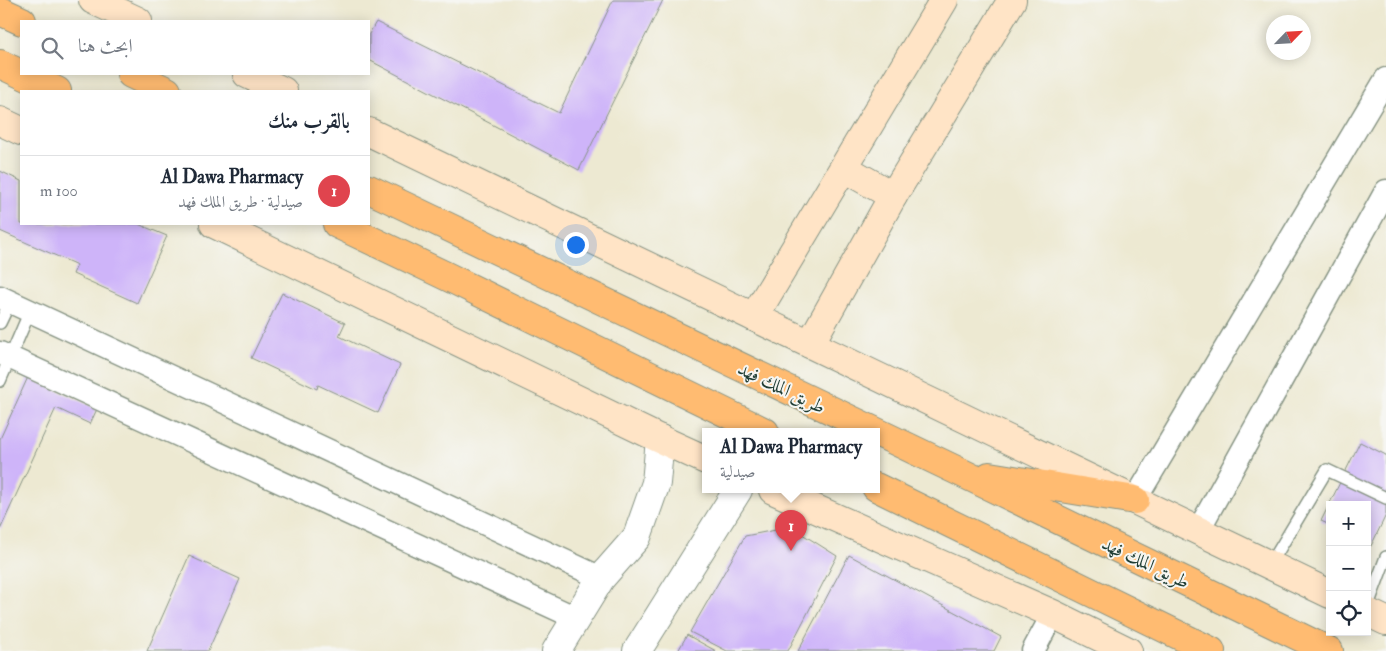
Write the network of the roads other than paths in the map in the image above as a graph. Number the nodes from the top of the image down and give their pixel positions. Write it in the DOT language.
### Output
graph roads {
  1 [pos="93,0"];
  2 [pos="944,0"];
  3 [pos="1012,0"];
  4 [pos="0,10"];
  5 [pos="20,20"];
  6 [pos="136,20"];
  7 [pos="0,64"];
  8 [pos="20,73"];
  9 [pos="23,75"];
  10 [pos="132,75"];
  11 [pos="249,75"];
  12 [pos="1386,79"];
  13 [pos="55,90"];
  14 [pos="165,90"];
  15 [pos="282,90"];
  16 [pos="0,121"];
  17 [pos="20,131"];
  18 [pos="370,132"];
  19 [pos="844,168"];
  20 [pos="370,189"];
  21 [pos="1386,191"];
  22 [pos="893,196"];
  23 [pos="216,225"];
  24 [pos="338,225"];
  25 [pos="14,303"];
  26 [pos="754,317"];
  27 [pos="0,323"];
  28 [pos="810,344"];
  29 [pos="6,355"];
  30 [pos="0,381"];
  31 [pos="757,428"];
  32 [pos="868,428"];
  33 [pos="880,434"];
  34 [pos="660,439"];
  35 [pos="702,458"];
  36 [pos="958,471"];
  37 [pos="880,489"];
  38 [pos="736,493"];
  39 [pos="780,493"];
  40 [pos="1386,498"];
  41 [pos="1135,500"];
  42 [pos="1198,530"];
  43 [pos="1386,557"];
  44 [pos="1270,565"];
  45 [pos="600,578"];
  46 [pos="1326,592"];
  47 [pos="1371,597"];
  48 [pos="1053,614"];
  49 [pos="1371,614"];
  50 [pos="576,618"];
  51 [pos="1386,621"];
  52 [pos="1096,644"];
  53 [pos="556,651"];
  54 [pos="637,651"];
  55 [pos="1033,651"];
  56 [pos="1128,651"];
  57 [pos="1211,651"];
  58 [pos="1329,651"];
  1 -- 6 [label="main road"];
  2 -- 19 [label="main road"];
  3 -- 22 [label="main road"];
  4 -- 5 [label="highway"];
  7 -- 8 [label="highway"];
  9 -- 13 [label="highway"];
  10 -- 14 [label="highway"];
  11 -- 15 [label="main road"];
  12 -- 41 [label="street"];
  16 -- 17 [label="main road"];
  18 -- 26 [label="main road"];
  19 -- 22 [label="main road"];
  19 -- 26 [label="main road"];
  20 -- 32 [label="highway, طريق الملك فهد"];
  21 -- 42 [label="street"];
  22 -- 28 [label="main road"];
  23 -- 34 [label="main road"];
  24 -- 31 [label="highway"];
  25 -- 27 [label="lane"];
  25 -- 29 [label="lane"];
  25 -- 45 [label="street"];
  26 -- 28 [label="main road"];
  28 -- 41 [label="main road"];
  29 -- 30 [label="lane"];
  29 -- 50 [label="street"];
  33 -- 36 [label="highway, طريق الملك فهد"];
  34 -- 35 [label="main road"];
  34 -- 45 [label="street"];
  36 -- 41 [label="highway"];
  36 -- 58 [label="highway, طريق الملك فهد"];
  37 -- 57 [label="highway"];
  38 -- 54 [label="street"];
  39 -- 48 [label="main road"];
  40 -- 44 [label="lane"];
  41 -- 42 [label="main road"];
  42 -- 44 [label="main road"];
  43 -- 47 [label="lane"];
  44 -- 46 [label="main road"];
  45 -- 50 [label="street"];
  48 -- 52 [label="main road"];
  48 -- 55 [label="street"];
  49 -- 51 [label="main road"];
  50 -- 53 [label="street"];
  52 -- 56 [label="main road"];
}
